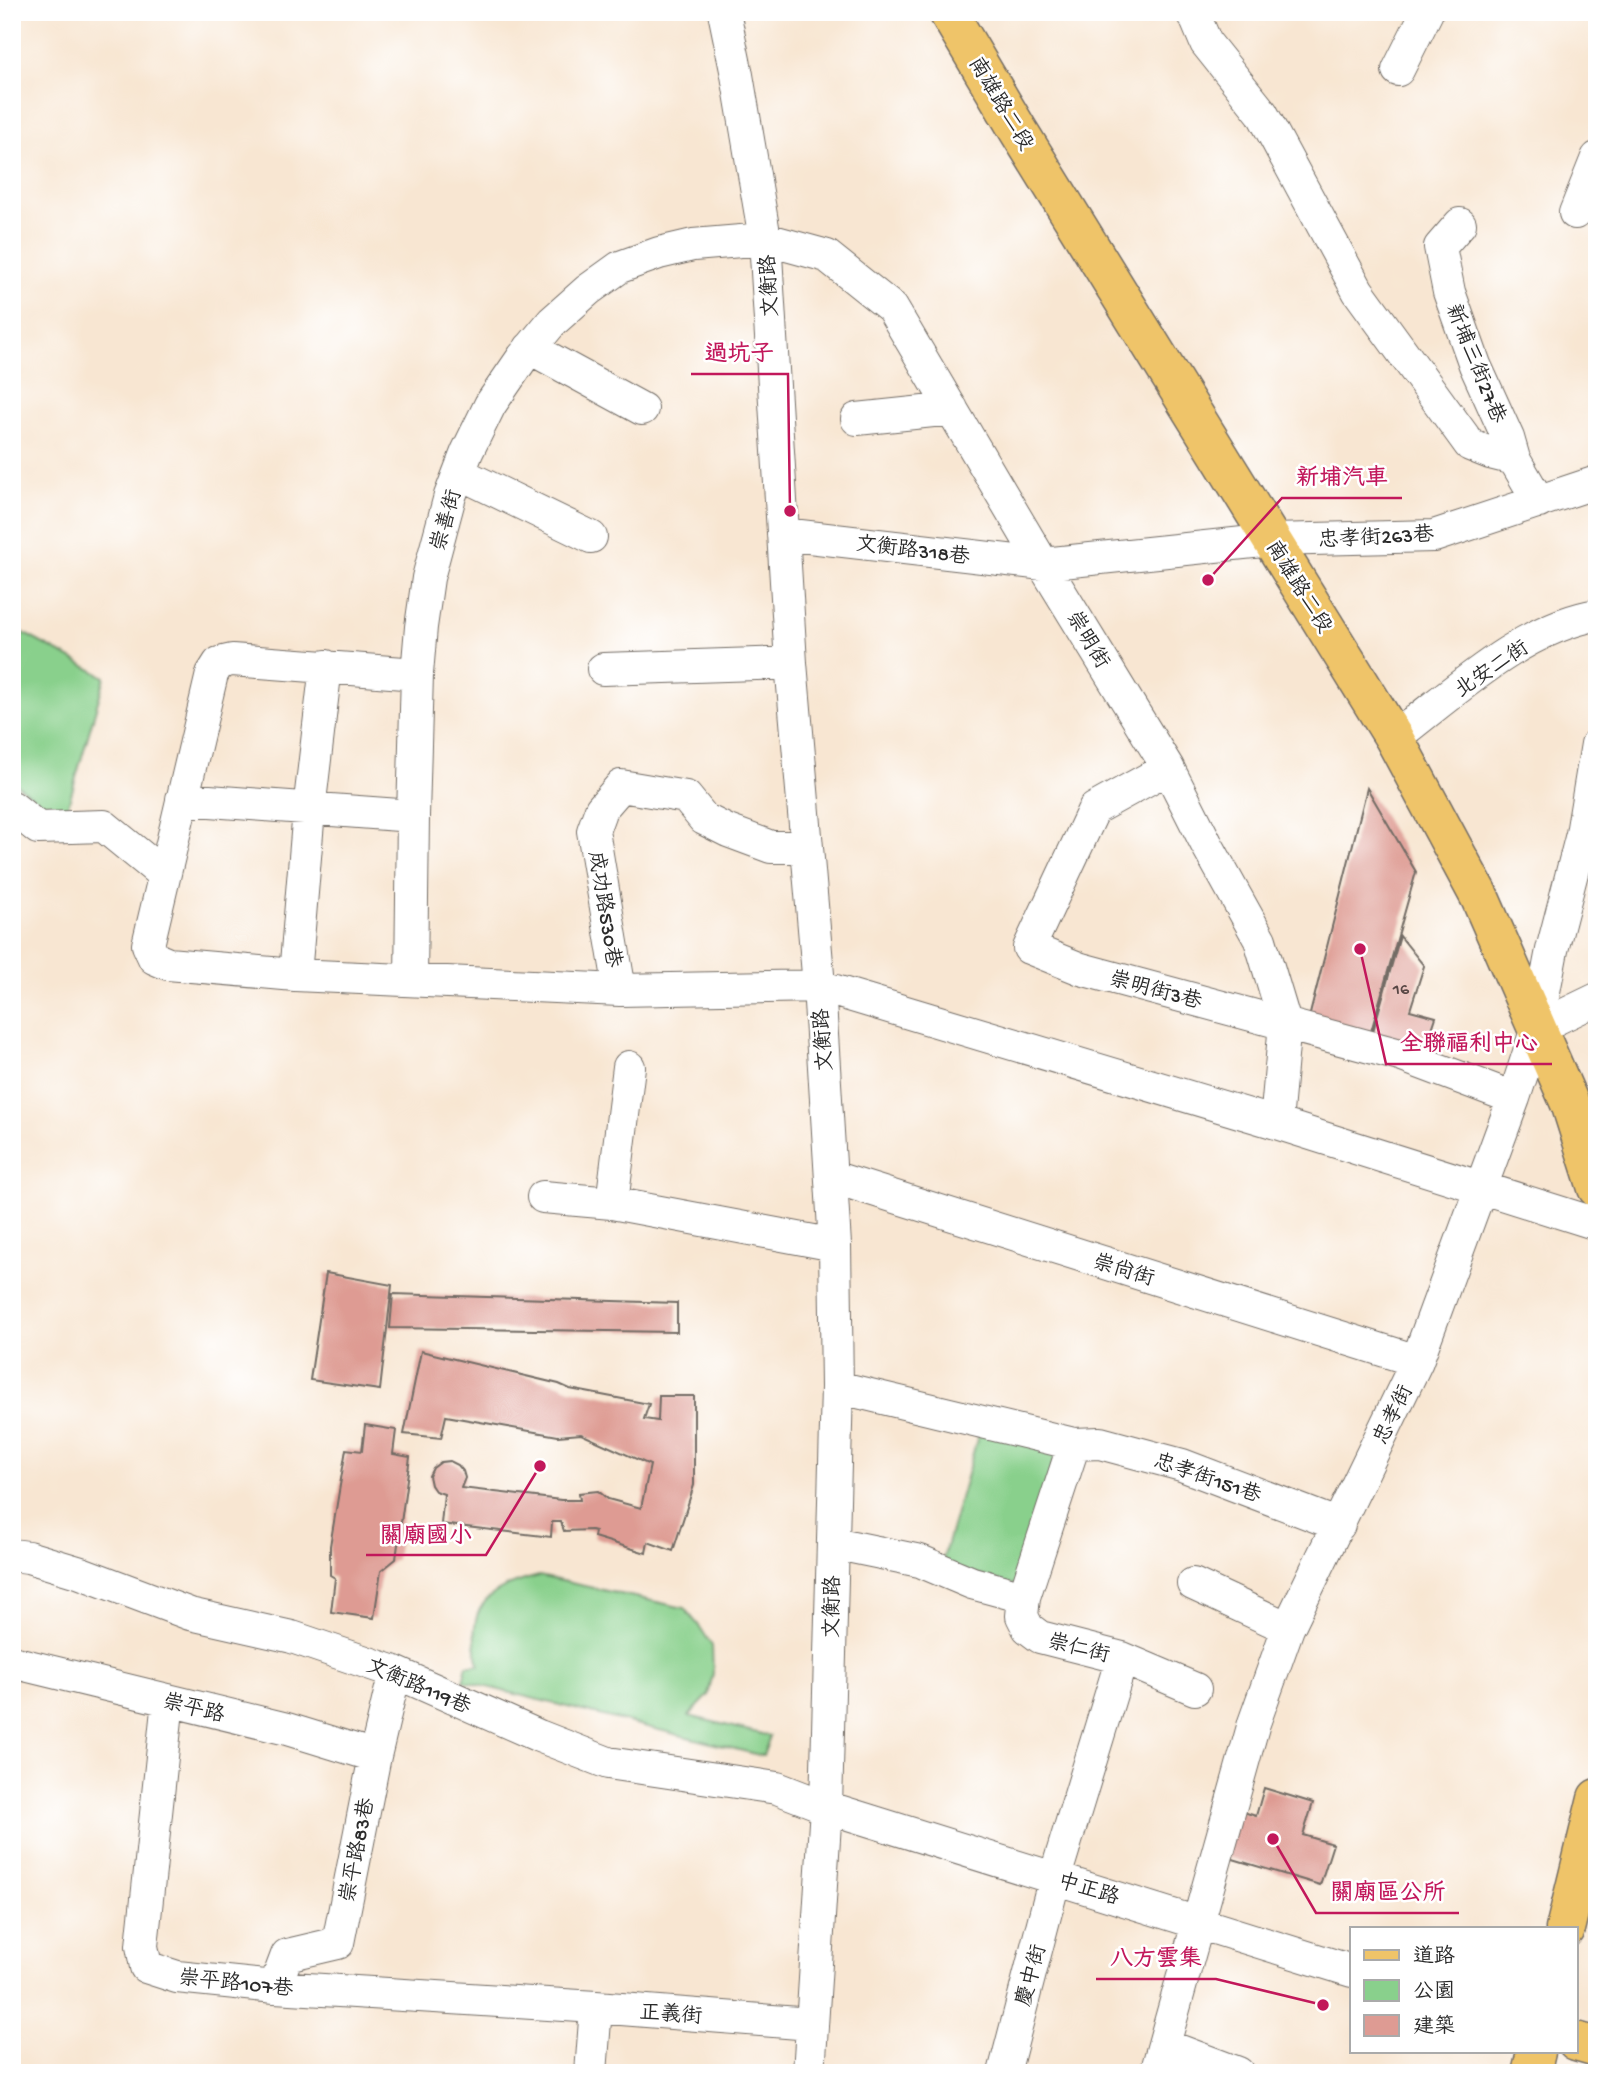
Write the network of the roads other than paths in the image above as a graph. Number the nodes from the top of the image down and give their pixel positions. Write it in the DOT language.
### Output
graph roads {
  1 [pos="724,12"];
  2 [pos="948,12"];
  3 [pos="1193,12"];
  4 [pos="1427,12"];
  5 [pos="1398,70"];
  6 [pos="1597,158"];
  7 [pos="1576,213"];
  8 [pos="1460,224"];
  9 [pos="765,239"];
  10 [pos="530,348"];
  11 [pos="642,409"];
  12 [pos="952,409"];
  13 [pos="857,419"];
  14 [pos="1514,459"];
  15 [pos="459,473"];
  16 [pos="1597,482"];
  17 [pos="1539,502"];
  18 [pos="783,534"];
  19 [pos="591,537"];
  20 [pos="1272,540"];
  21 [pos="1043,564"];
  22 [pos="1597,615"];
  23 [pos="790,663"];
  24 [pos="326,666"];
  25 [pos="603,669"];
  26 [pos="416,674"];
  27 [pos="1394,738"];
  28 [pos="1597,744"];
  29 [pos="1168,768"];
  30 [pos="182,799"];
  31 [pos="12,807"];
  32 [pos="309,810"];
  33 [pos="413,816"];
  34 [pos="806,847"];
  35 [pos="164,875"];
  36 [pos="295,975"];
  37 [pos="411,980"];
  38 [pos="819,986"];
  39 [pos="620,990"];
  40 [pos="1597,999"];
  41 [pos="1285,1023"];
  42 [pos="1537,1028"];
  43 [pos="629,1067"];
  44 [pos="1514,1098"];
  45 [pos="1276,1123"];
  46 [pos="832,1177"];
  47 [pos="1481,1187"];
  48 [pos="1597,1188"];
  49 [pos="543,1197"];
  50 [pos="612,1203"];
  51 [pos="1597,1224"];
  52 [pos="835,1245"];
  53 [pos="1417,1361"];
  54 [pos="837,1387"];
  55 [pos="1074,1444"];
  56 [pos="1339,1525"];
  57 [pos="832,1543"];
  58 [pos="12,1555"];
  59 [pos="1193,1584"];
  60 [pos="1024,1597"];
  61 [pos="1288,1628"];
  62 [pos="1122,1658"];
  63 [pos="12,1662"];
  64 [pos="395,1672"];
  65 [pos="1195,1689"];
  66 [pos="168,1700"];
  67 [pos="375,1756"];
  68 [pos="1597,1798"];
  69 [pos="826,1807"];
  70 [pos="1055,1877"];
  71 [pos="1198,1922"];
  72 [pos="1565,1927"];
  73 [pos="1350,1969"];
  74 [pos="275,1987"];
  75 [pos="596,2007"];
  76 [pos="811,2024"];
  77 [pos="1578,2042"];
  78 [pos="1597,2047"];
  79 [pos="1536,2054"];
  80 [pos="1160,2059"];
  81 [pos="591,2073"];
  82 [pos="808,2073"];
  83 [pos="1004,2073"];
  84 [pos="1238,2073"];
  85 [pos="1531,2073"];
  1 -- 9 [label="street, 文衡路"];
  2 -- 20 [label="main road, 南雄路二段"];
  3 -- 14 [label="street"];
  4 -- 5 [label="street"];
  6 -- 7 [label="street"];
  8 -- 14 [label="street, 新埔三街27巷"];
  9 -- 10 [label="street, 崇善街"];
  9 -- 12 [label="street, 崇明街"];
  9 -- 18 [label="street, 文衡路"];
  10 -- 11 [label="street"];
  10 -- 15 [label="street, 崇善街"];
  12 -- 13 [label="street"];
  12 -- 21 [label="street, 崇明街"];
  14 -- 17 [label="street, 新埔三街27巷"];
  15 -- 19 [label="street"];
  15 -- 26 [label="street, 崇善街"];
  16 -- 17 [label="street, 忠孝街263巷"];
  17 -- 20 [label="street, 忠孝街263巷"];
  18 -- 21 [label="street, 文衡路318巷"];
  18 -- 23 [label="street, 文衡路"];
  20 -- 21 [label="street, 忠孝街263巷"];
  20 -- 27 [label="main road, 南雄路二段"];
  21 -- 29 [label="street, 崇明街"];
  22 -- 27 [label="street, 北安二街"];
  23 -- 25 [label="street"];
  23 -- 34 [label="street, 文衡路"];
  24 -- 26 [label="street"];
  24 -- 30 [label="street"];
  24 -- 32 [label="street"];
  26 -- 33 [label="street, 崇善街"];
  27 -- 42 [label="main road, 南雄路二段"];
  28 -- 42 [label="street, 忠孝街"];
  29 -- 41 [label="street, 崇明街"];
  29 -- 41 [label="street, 崇明街3巷"];
  30 -- 32 [label="street"];
  30 -- 35 [label="street"];
  31 -- 35 [label="street"];
  32 -- 33 [label="street"];
  32 -- 36 [label="street"];
  33 -- 37 [label="street, 崇善街"];
  34 -- 38 [label="street, 文衡路"];
  34 -- 39 [label="street, 成功路530巷"];
  35 -- 36 [label="street"];
  36 -- 37 [label="street"];
  37 -- 39 [label="street"];
  38 -- 39 [label="street"];
  38 -- 45 [label="street"];
  38 -- 46 [label="street, 文衡路"];
  40 -- 42 [label="street"];
  41 -- 44 [label="street, 崇明街3巷"];
  41 -- 45 [label="street, 崇明街"];
  42 -- 44 [label="street, 忠孝街"];
  42 -- 48 [label="main road, 南雄路二段"];
  43 -- 50 [label="street"];
  44 -- 47 [label="street, 忠孝街"];
  45 -- 47 [label="street"];
  46 -- 52 [label="street, 文衡路"];
  46 -- 53 [label="street, 崇尚街"];
  47 -- 51 [label="street"];
  47 -- 53 [label="street, 忠孝街"];
  49 -- 50 [label="street"];
  50 -- 52 [label="street"];
  52 -- 54 [label="street, 文衡路"];
  53 -- 56 [label="street, 忠孝街"];
  54 -- 55 [label="street, 忠孝街151巷"];
  54 -- 57 [label="street, 文衡路"];
  55 -- 56 [label="street, 忠孝街151巷"];
  55 -- 60 [label="street, 崇仁街"];
  56 -- 61 [label="street, 忠孝街"];
  57 -- 60 [label="street"];
  57 -- 69 [label="street, 文衡路"];
  58 -- 64 [label="street, 文衡路119巷"];
  59 -- 61 [label="street"];
  60 -- 62 [label="street, 崇仁街"];
  61 -- 71 [label="street, 忠孝街"];
  62 -- 65 [label="street, 崇仁街"];
  62 -- 70 [label="street, 慶中街"];
  63 -- 66 [label="street, 崇平路"];
  64 -- 67 [label="street, 崇平路83巷"];
  64 -- 69 [label="street, 文衡路119巷"];
  66 -- 67 [label="street, 崇平路"];
  66 -- 74 [label="street, 崇平路107巷"];
  67 -- 74 [label="street, 崇平路83巷"];
  68 -- 72 [label="main road"];
  69 -- 70 [label="street, 中正路"];
  69 -- 76 [label="street, 文衡路"];
  70 -- 71 [label="street, 中正路"];
  70 -- 83 [label="street, 慶中街"];
  71 -- 73 [label="street, 中正路"];
  71 -- 80 [label="street, 忠孝街"];
  74 -- 75 [label="street, 崇平路107巷"];
  75 -- 76 [label="street, 正義街"];
  75 -- 81 [label="street"];
  76 -- 82 [label="street, 文衡路"];
  77 -- 78 [label="main road"];
  79 -- 85 [label="main road"];
  80 -- 84 [label="street"];
}
